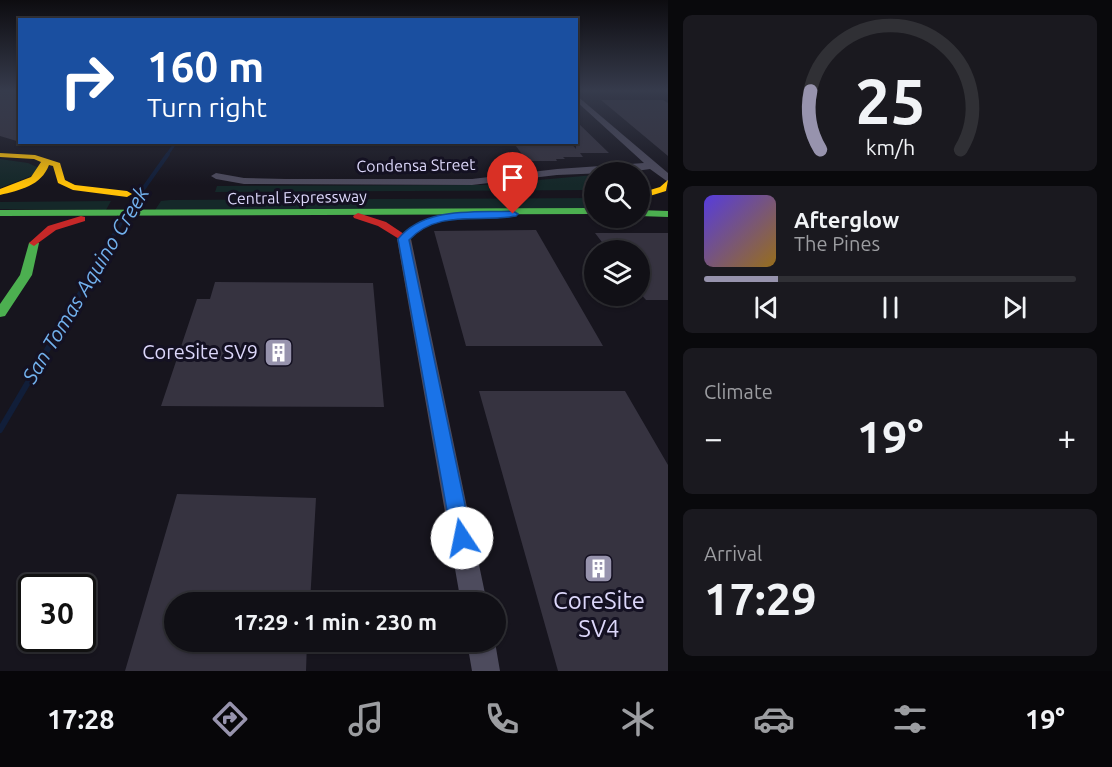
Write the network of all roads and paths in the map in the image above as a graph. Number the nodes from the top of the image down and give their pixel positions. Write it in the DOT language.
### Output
graph roads {
  1 [pos="605,122"];
  2 [pos="0,155"];
  3 [pos="46,161"];
  4 [pos="653,165"];
  5 [pos="216,176"];
  6 [pos="668,181"];
  7 [pos="0,192"];
  8 [pos="650,193"];
  9 [pos="238,195"];
  10 [pos="487,195"];
  11 [pos="650,195"];
  12 [pos="668,195"];
  13 [pos="0,196"];
  14 [pos="30,196"];
  15 [pos="53,196"];
  16 [pos="578,211"];
  17 [pos="584,211"];
  18 [pos="650,212"];
  19 [pos="668,212"];
  20 [pos="0,213"];
  21 [pos="350,213"];
  22 [pos="106,214"];
  23 [pos="0,220"];
  24 [pos="29,234"];
  25 [pos="404,239"];
  26 [pos="0,313"];
  27 [pos="472,592"];
  28 [pos="483,652"];
  29 [pos="486,671"];
  1 -- 4 [label="street"];
  2 -- 3 [label="highway"];
  3 -- 7 [label="highway"];
  3 -- 15 [label="highway"];
  4 -- 5 [label="street, Condensa Street"];
  4 -- 6 [label="street"];
  6 -- 8 [label="highway"];
  9 -- 10 [label="highway, Central Expressway"];
  11 -- 12 [label="highway"];
  13 -- 14 [label="highway"];
  16 -- 17 [label="highway"];
  16 -- 21 [label="highway, Central Expressway"];
  16 -- 25 [label="highway"];
  18 -- 19 [label="highway"];
  20 -- 22 [label="highway, Central Expressway"];
  21 -- 22 [label="highway, Central Expressway"];
  21 -- 25 [label="highway"];
  22 -- 24 [label="highway"];
  23 -- 24 [label="highway"];
  24 -- 26 [label="highway"];
  25 -- 27 [label="street"];
  28 -- 29 [label="street"];
}
